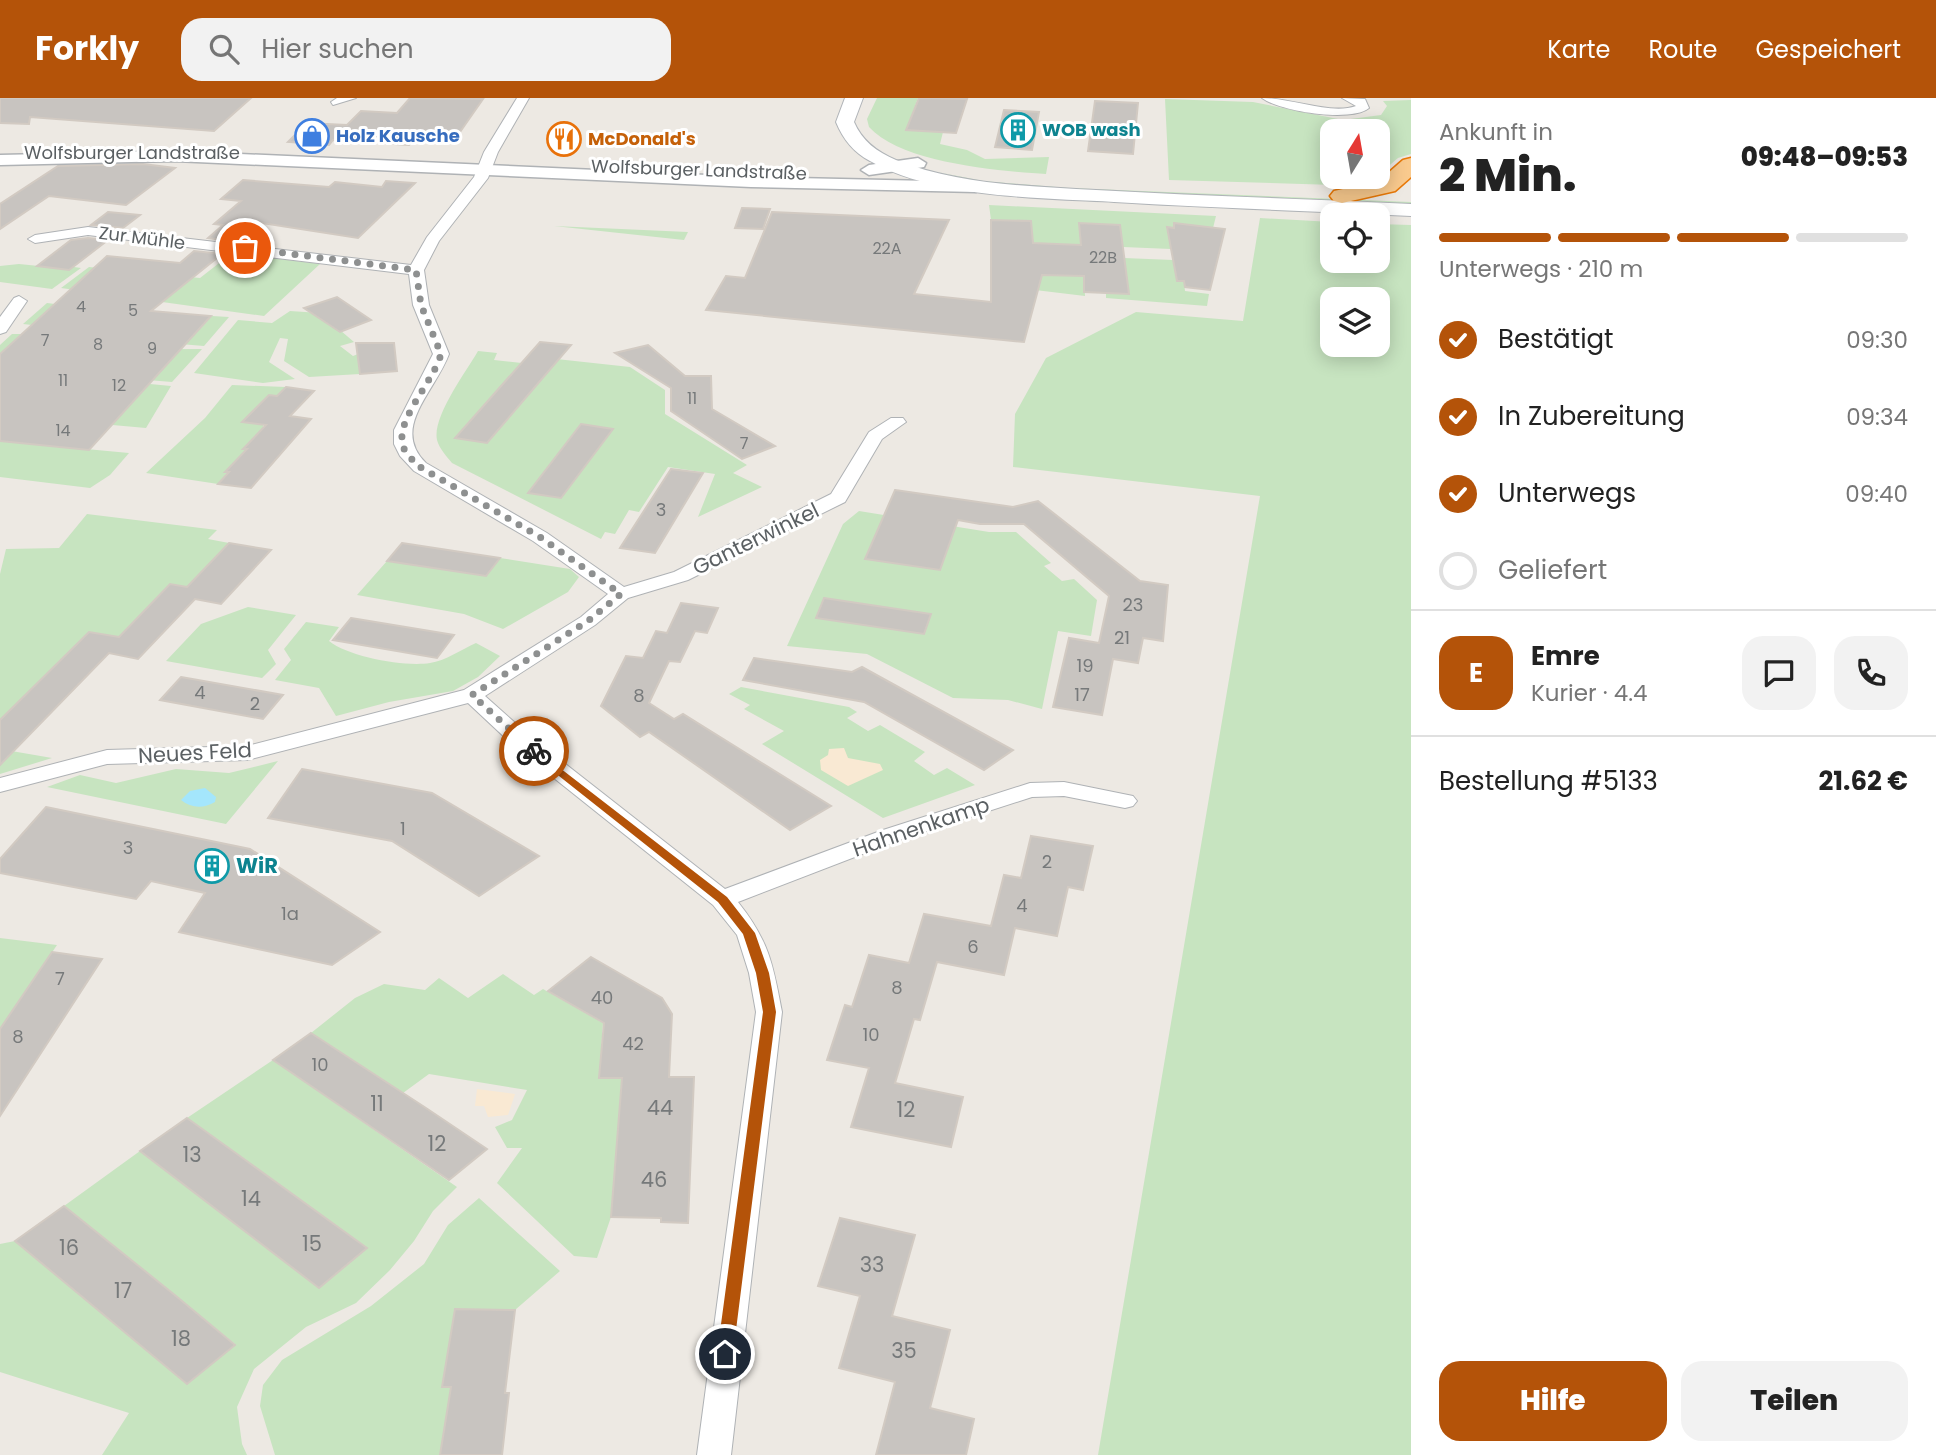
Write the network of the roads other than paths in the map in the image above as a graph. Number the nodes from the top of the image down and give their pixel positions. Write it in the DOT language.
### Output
graph roads {
  1 [pos="523,98"];
  2 [pos="854,98"];
  3 [pos="1268,98"];
  4 [pos="1348,98"];
  5 [pos="847,129"];
  6 [pos="865,150"];
  7 [pos="0,155"];
  8 [pos="0,160"];
  9 [pos="485,166"];
  10 [pos="906,166"];
  11 [pos="1410,169"];
  12 [pos="840,178"];
  13 [pos="993,187"];
  14 [pos="1342,196"];
  15 [pos="1411,198"];
  16 [pos="1411,209"];
  17 [pos="35,239"];
  18 [pos="416,270"];
  19 [pos="19,301"];
  20 [pos="0,329"];
  21 [pos="897,422"];
  22 [pos="621,594"];
  23 [pos="472,695"];
  24 [pos="0,785"];
  25 [pos="1125,801"];
  26 [pos="722,900"];
  27 [pos="714,1455"];
  1 -- 9 [label="street"];
  2 -- 5 [label="main road"];
  3 -- 4 [label="street"];
  5 -- 6 [label="main road"];
  5 -- 10 [label="main road"];
  6 -- 10 [label="main road"];
  6 -- 12 [label="street"];
  7 -- 9 [label="street, Wolfsburger Landstraße"];
  8 -- 9 [label="street, Wolfsburger Landstraße"];
  9 -- 12 [label="street, Wolfsburger Landstraße"];
  9 -- 18 [label="street"];
  10 -- 12 [label="street, Wolfsburger Landstraße"];
  10 -- 13 [label="main road, Wolfsburger Landstraße"];
  10 -- 14 [label="main road, Wolfsburger Landstraße"];
  11 -- 14 [label="highway"];
  12 -- 13 [label="street, Wolfsburger Landstraße"];
  13 -- 16 [label="main road, Wolfsburger Landstraße"];
  14 -- 15 [label="main road, Wolfsburger Landstraße"];
  17 -- 18 [label="street, Zur Mühle"];
  18 -- 22 [label="street"];
  19 -- 20 [label="street"];
  21 -- 22 [label="street, Ganterwinkel"];
  22 -- 23 [label="street"];
  23 -- 24 [label="street, Neues Feld"];
  23 -- 26 [label="street"];
  25 -- 26 [label="street, Hahnenkamp"];
  26 -- 27 [label="street"];
}
